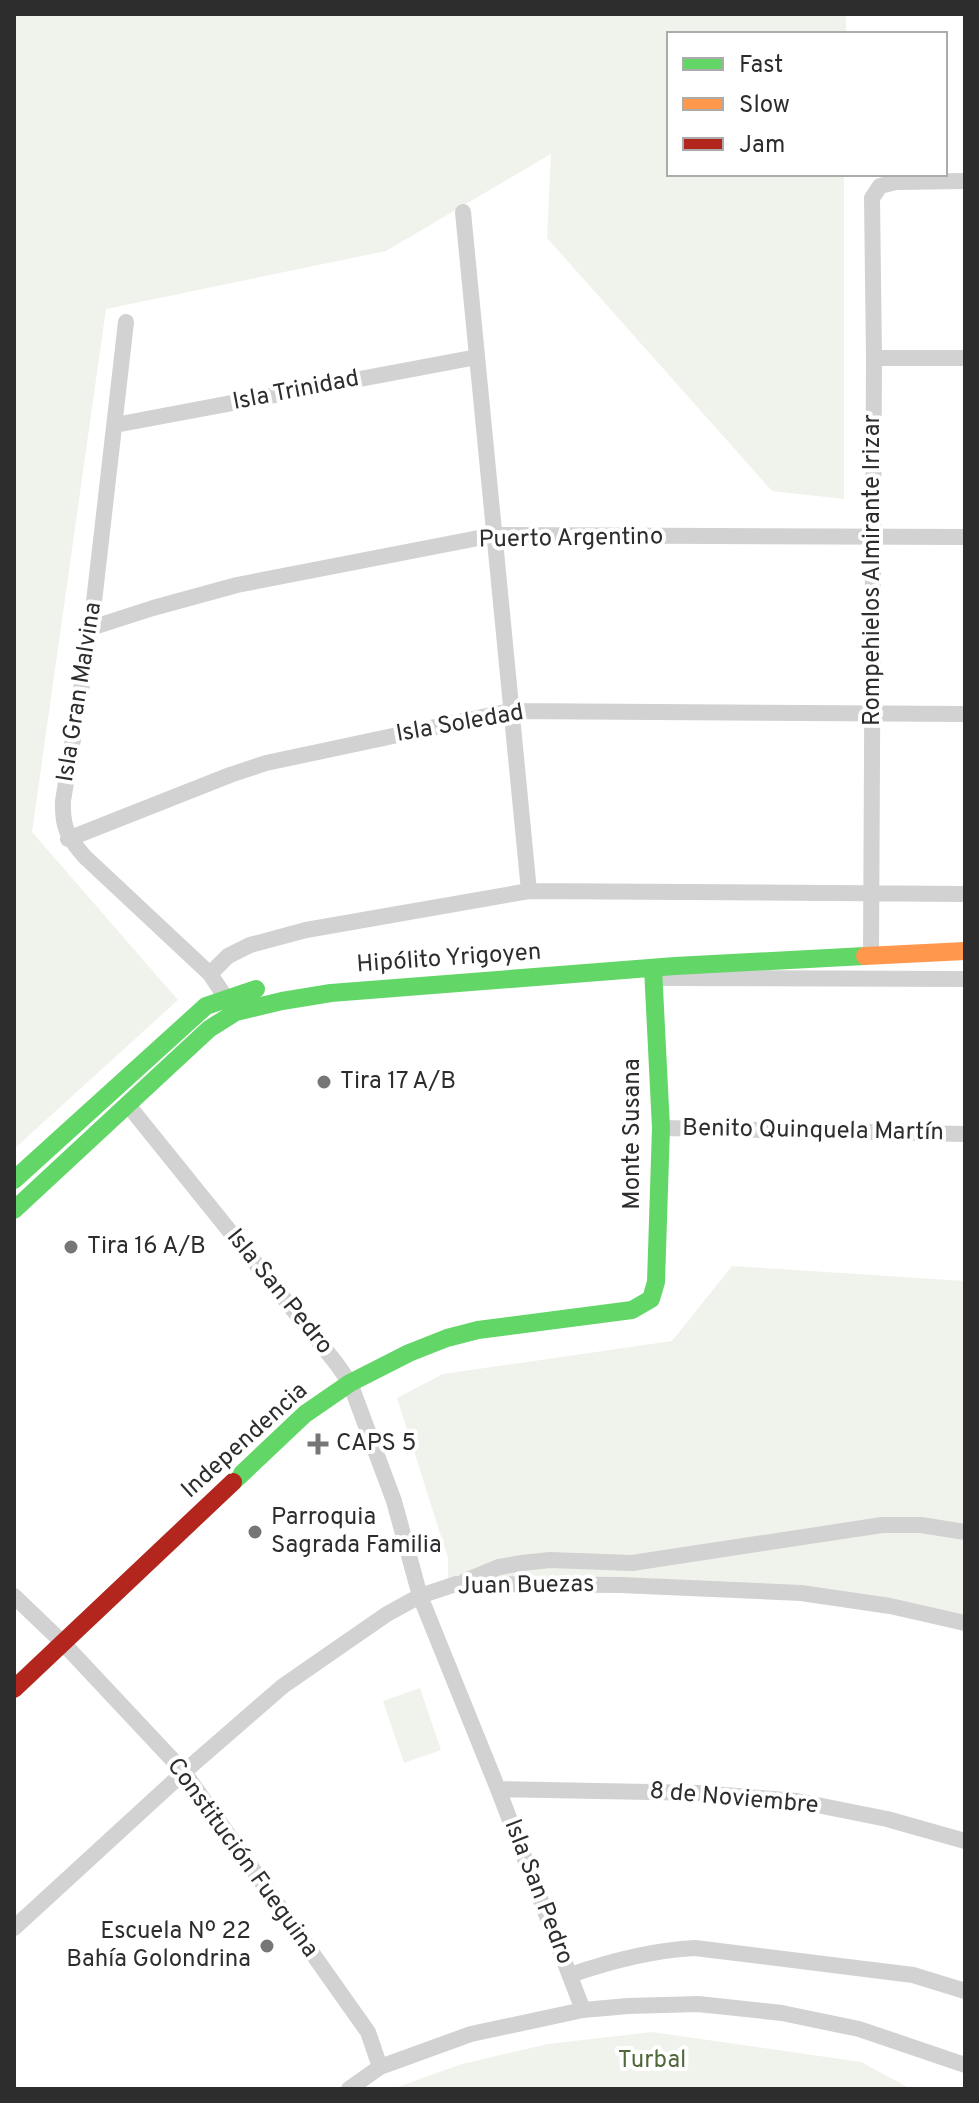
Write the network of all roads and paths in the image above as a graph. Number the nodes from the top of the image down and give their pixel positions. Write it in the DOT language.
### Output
graph roads {
  1 [pos="965,181"];
  2 [pos="463,212"];
  3 [pos="126,322"];
  4 [pos="477,357"];
  5 [pos="874,358"];
  6 [pos="965,358"];
  7 [pos="115,425"];
  8 [pos="494,535"];
  9 [pos="965,537"];
  10 [pos="873,538"];
  11 [pos="91,628"];
  12 [pos="510,711"];
  13 [pos="873,714"];
  14 [pos="965,714"];
  15 [pos="68,839"];
  16 [pos="529,891"];
  17 [pos="872,894"];
  18 [pos="965,894"];
  19 [pos="965,938"];
  20 [pos="871,949"];
  21 [pos="965,951"];
  22 [pos="653,973"];
  23 [pos="210,974"];
  24 [pos="965,979"];
  25 [pos="226,998"];
  26 [pos="128,1105"];
  27 [pos="661,1128"];
  28 [pos="965,1134"];
  29 [pos="14,1180"];
  30 [pos="14,1210"];
  31 [pos="651,1299"];
  32 [pos="350,1383"];
  33 [pos="965,1532"];
  34 [pos="456,1584"];
  35 [pos="14,1596"];
  36 [pos="420,1596"];
  37 [pos="965,1623"];
  38 [pos="63,1643"];
  39 [pos="14,1689"];
  40 [pos="184,1772"];
  41 [pos="498,1789"];
  42 [pos="965,1841"];
  43 [pos="14,1928"];
  44 [pos="570,1975"];
  45 [pos="965,1991"];
  46 [pos="583,2010"];
  47 [pos="964,2062"];
  48 [pos="380,2067"];
  49 [pos="349,2089"];
  1 -- 5 [label="street, Rompehielos Almirante Irizar"];
  2 -- 4 [label="street"];
  3 -- 7 [label="street, Isla Gran Malvina"];
  4 -- 7 [label="street, Isla Trinidad"];
  4 -- 8 [label="street"];
  5 -- 6 [label="street"];
  5 -- 10 [label="street, Rompehielos Almirante Irizar"];
  7 -- 11 [label="street, Isla Gran Malvina"];
  8 -- 10 [label="street, Puerto Argentino"];
  8 -- 11 [label="street, Puerto Argentino"];
  8 -- 12 [label="street"];
  9 -- 10 [label="street, Puerto Argentino"];
  10 -- 13 [label="street, Rompehielos Almirante Irizar"];
  11 -- 15 [label="street, Isla Gran Malvina"];
  12 -- 13 [label="street, Isla Soledad"];
  12 -- 15 [label="street, Isla Soledad"];
  12 -- 16 [label="street"];
  13 -- 14 [label="street, Isla Soledad"];
  13 -- 17 [label="street, Rompehielos Almirante Irizar"];
  15 -- 23 [label="street"];
  16 -- 17 [label="street"];
  16 -- 23 [label="street"];
  17 -- 18 [label="street"];
  17 -- 20 [label="street, Rompehielos Almirante Irizar"];
  19 -- 20 [label="main road, Hipólito Yrigoyen"];
  20 -- 21 [label="main road, Hipólito Yrigoyen"];
  20 -- 22 [label="main road, Hipólito Yrigoyen"];
  20 -- 25 [label="main road, Hipólito Yrigoyen"];
  22 -- 24 [label="street"];
  22 -- 26 [label="main road, Hipólito Yrigoyen"];
  22 -- 27 [label="main road, Monte Susana"];
  23 -- 25 [label="street"];
  25 -- 29 [label="main road, Hipólito Yrigoyen"];
  26 -- 30 [label="main road, Hipólito Yrigoyen"];
  26 -- 32 [label="street, Isla San Pedro"];
  27 -- 28 [label="street, Benito Quinquela Martín"];
  27 -- 31 [label="main road, Monte Susana"];
  31 -- 32 [label="main road, Independencia"];
  32 -- 36 [label="street, Isla San Pedro"];
  32 -- 38 [label="main road, Independencia"];
  33 -- 34 [label="street"];
  34 -- 36 [label="street, Juan Buezas"];
  34 -- 37 [label="street, Juan Buezas"];
  35 -- 38 [label="street, Constitución Fueguina"];
  36 -- 40 [label="street, Juan Buezas"];
  36 -- 41 [label="street, Isla San Pedro"];
  38 -- 39 [label="main road, Independencia"];
  38 -- 40 [label="street, Constitución Fueguina"];
  40 -- 43 [label="street, Juan Buezas"];
  40 -- 48 [label="street, Constitución Fueguina"];
  41 -- 42 [label="street, 8 de Noviembre"];
  41 -- 44 [label="street, Isla San Pedro"];
  44 -- 45 [label="street"];
  44 -- 46 [label="street, Isla San Pedro"];
  46 -- 47 [label="street"];
  46 -- 48 [label="street"];
  48 -- 49 [label="street"];
}
